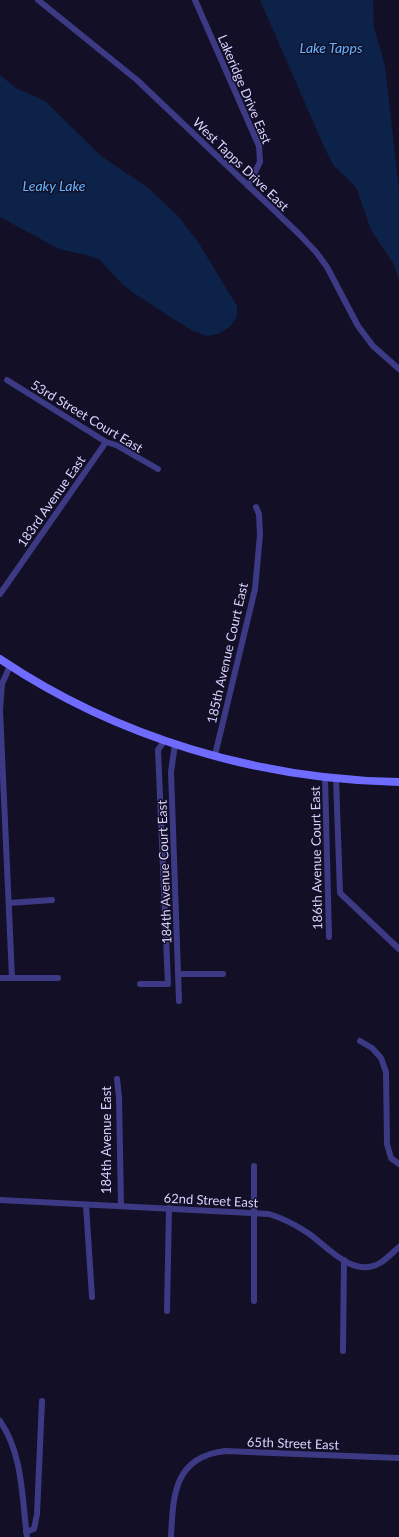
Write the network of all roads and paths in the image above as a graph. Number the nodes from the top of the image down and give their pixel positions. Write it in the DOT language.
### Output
graph roads {
  1 [pos="38,0"];
  2 [pos="195,0"];
  3 [pos="248,186"];
  4 [pos="399,368"];
  5 [pos="7,380"];
  6 [pos="106,442"];
  7 [pos="158,469"];
  8 [pos="256,507"];
  9 [pos="0,594"];
  10 [pos="0,659"];
  11 [pos="10,666"];
  12 [pos="0,710"];
  13 [pos="165,740"];
  14 [pos="175,744"];
  15 [pos="215,755"];
  16 [pos="325,777"];
  17 [pos="336,778"];
  18 [pos="399,782"];
  19 [pos="0,879"];
  20 [pos="8,879"];
  21 [pos="52,900"];
  22 [pos="10,903"];
  23 [pos="329,937"];
  24 [pos="399,949"];
  25 [pos="179,974"];
  26 [pos="223,974"];
  27 [pos="0,978"];
  28 [pos="12,978"];
  29 [pos="58,978"];
  30 [pos="140,984"];
  31 [pos="179,1001"];
  32 [pos="360,1041"];
  33 [pos="399,1164"];
  34 [pos="254,1166"];
  35 [pos="0,1200"];
  36 [pos="86,1205"];
  37 [pos="119,1206"];
  38 [pos="169,1208"];
  39 [pos="254,1212"];
  40 [pos="399,1247"];
  41 [pos="344,1260"];
  42 [pos="92,1297"];
  43 [pos="254,1301"];
  44 [pos="166,1311"];
  45 [pos="343,1352"];
  46 [pos="42,1401"];
  47 [pos="0,1421"];
  48 [pos="399,1458"];
  49 [pos="27,1534"];
  50 [pos="171,1537"];
  1 -- 3 [label="street, West Tapps Drive East"];
  2 -- 3 [label="street, Lakeridge Drive East"];
  3 -- 4 [label="street, West Tapps Drive East"];
  5 -- 6 [label="street, 53rd Street Court East"];
  6 -- 7 [label="street, 53rd Street Court East"];
  6 -- 9 [label="street, 183rd Avenue East"];
  8 -- 15 [label="street, 185th Avenue Court East"];
  10 -- 11 [label="street"];
  11 -- 12 [label="street"];
  11 -- 13 [label="street"];
  12 -- 20 [label="street"];
  13 -- 14 [label="street"];
  13 -- 30 [label="street"];
  14 -- 15 [label="street"];
  14 -- 25 [label="street, 184th Avenue Court East"];
  15 -- 16 [label="street"];
  16 -- 17 [label="street"];
  16 -- 23 [label="street, 186th Avenue Court East"];
  17 -- 18 [label="street"];
  17 -- 24 [label="street, 186th Avenue Court East"];
  19 -- 20 [label="street"];
  20 -- 22 [label="street"];
  21 -- 22 [label="street"];
  22 -- 28 [label="street"];
  25 -- 26 [label="street"];
  25 -- 31 [label="street, 184th Avenue Court East"];
  27 -- 28 [label="street"];
  28 -- 29 [label="street"];
  32 -- 33 [label="street"];
  34 -- 39 [label="street"];
  35 -- 36 [label="street, 62nd Street East"];
  36 -- 37 [label="street, 62nd Street East"];
  36 -- 42 [label="street"];
  37 -- 37 [label="street, 184th Avenue East"];
  37 -- 38 [label="street, 62nd Street East"];
  38 -- 39 [label="street, 62nd Street East"];
  38 -- 44 [label="street"];
  39 -- 41 [label="street, 62nd Street East"];
  39 -- 43 [label="street"];
  40 -- 41 [label="street, 62nd Street East"];
  41 -- 45 [label="street"];
  46 -- 49 [label="street"];
  47 -- 49 [label="street"];
  48 -- 50 [label="street, 65th Street East"];
}
